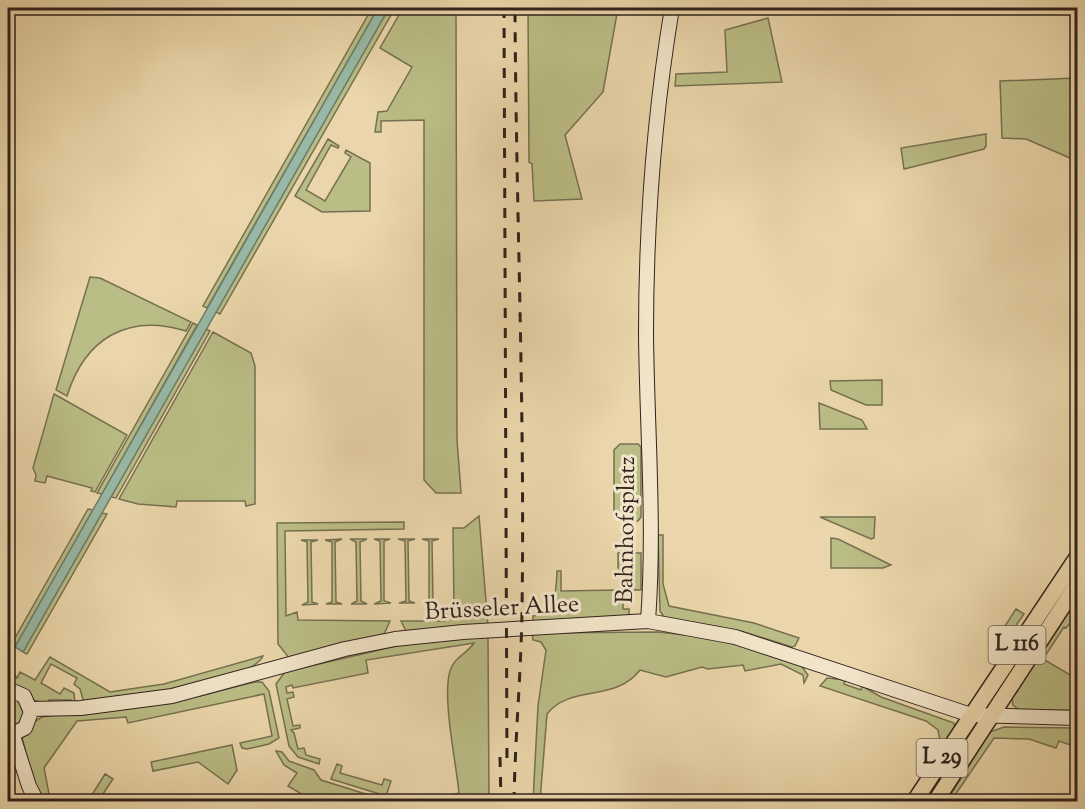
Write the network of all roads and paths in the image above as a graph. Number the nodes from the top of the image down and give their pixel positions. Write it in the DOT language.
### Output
graph roads {
  1 [pos="672,8"];
  2 [pos="1077,556"];
  3 [pos="1077,583"];
  4 [pos="648,621"];
  5 [pos="8,689"];
  6 [pos="30,709"];
  7 [pos="971,715"];
  8 [pos="991,717"];
  9 [pos="1077,718"];
  10 [pos="10,736"];
  11 [pos="37,801"];
  12 [pos="914,801"];
  13 [pos="935,801"];
  1 -- 4 [label="main road, Bahnhofsplatz"];
  2 -- 7 [label="main road, L 116"];
  3 -- 8 [label="main road, L 116"];
  4 -- 6 [label="main road, Brüsseler Allee / L 29"];
  4 -- 7 [label="main road, Brüsseler Allee / L 29"];
  5 -- 6 [label="main road"];
  6 -- 10 [label="main road"];
  7 -- 8 [label="main road, Brüsseler Allee"];
  7 -- 12 [label="main road, L 29"];
  8 -- 9 [label="main road, Brüsseler Allee"];
  8 -- 13 [label="main road, L 29"];
  10 -- 11 [label="main road"];
}
